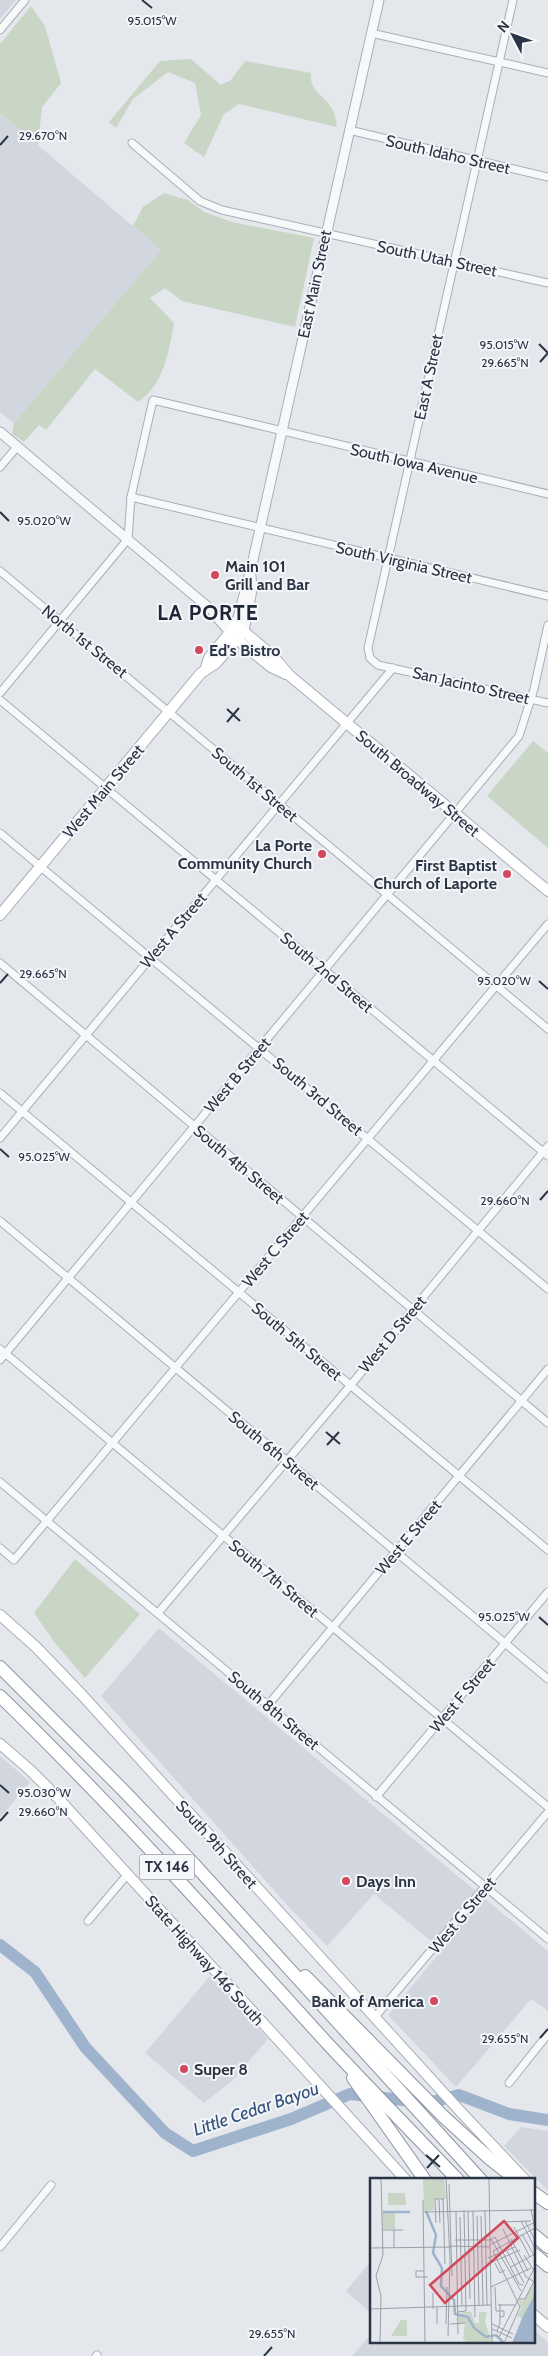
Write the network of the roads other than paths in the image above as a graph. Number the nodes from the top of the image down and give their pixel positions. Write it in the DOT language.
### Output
graph roads {
  1 [pos="25,0"];
  2 [pos="378,0"];
  3 [pos="512,0"];
  4 [pos="0,30"];
  5 [pos="371,33"];
  6 [pos="499,62"];
  7 [pos="548,73"];
  8 [pos="349,130"];
  9 [pos="132,143"];
  10 [pos="477,161"];
  11 [pos="548,177"];
  12 [pos="325,234"];
  13 [pos="454,261"];
  14 [pos="548,282"];
  15 [pos="0,432"];
  16 [pos="281,432"];
  17 [pos="17,447"];
  18 [pos="409,463"];
  19 [pos="0,468"];
  20 [pos="548,494"];
  21 [pos="130,497"];
  22 [pos="260,528"];
  23 [pos="128,539"];
  24 [pos="387,559"];
  25 [pos="0,571"];
  26 [pos="548,596"];
  27 [pos="60,621"];
  28 [pos="548,625"];
  29 [pos="237,632"];
  30 [pos="393,668"];
  31 [pos="0,692"];
  32 [pos="531,699"];
  33 [pos="0,700"];
  34 [pos="548,703"];
  35 [pos="169,712"];
  36 [pos="346,723"];
  37 [pos="106,787"];
  38 [pos="279,803"];
  39 [pos="455,814"];
  40 [pos="0,833"];
  41 [pos="40,866"];
  42 [pos="216,879"];
  43 [pos="548,891"];
  44 [pos="388,894"];
  45 [pos="0,915"];
  46 [pos="548,924"];
  47 [pos="151,957"];
  48 [pos="0,963"];
  49 [pos="325,970"];
  50 [pos="497,986"];
  51 [pos="548,1029"];
  52 [pos="86,1034"];
  53 [pos="260,1048"];
  54 [pos="434,1061"];
  55 [pos="0,1093"];
  56 [pos="22,1111"];
  57 [pos="194,1127"];
  58 [pos="0,1138"];
  59 [pos="368,1138"];
  60 [pos="546,1151"];
  61 [pos="131,1202"];
  62 [pos="303,1216"];
  63 [pos="0,1221"];
  64 [pos="478,1231"];
  65 [pos="68,1278"];
  66 [pos="548,1289"];
  67 [pos="239,1292"];
  68 [pos="414,1309"];
  69 [pos="2,1354"];
  70 [pos="176,1368"];
  71 [pos="548,1369"];
  72 [pos="351,1385"];
  73 [pos="522,1400"];
  74 [pos="548,1423"];
  75 [pos="113,1442"];
  76 [pos="287,1461"];
  77 [pos="460,1475"];
  78 [pos="0,1482"];
  79 [pos="47,1521"];
  80 [pos="223,1536"];
  81 [pos="0,1548"];
  82 [pos="548,1550"];
  83 [pos="396,1552"];
  84 [pos="548,1592"];
  85 [pos="158,1613"];
  86 [pos="0,1615"];
  87 [pos="333,1627"];
  88 [pos="505,1643"];
  89 [pos="0,1666"];
  90 [pos="548,1679"];
  91 [pos="0,1696"];
  92 [pos="268,1705"];
  93 [pos="442,1718"];
  94 [pos="0,1744"];
  95 [pos="376,1797"];
  96 [pos="548,1807"];
  97 [pos="548,1812"];
  98 [pos="193,1864"];
  99 [pos="128,1875"];
  100 [pos="485,1888"];
  101 [pos="88,1921"];
  102 [pos="548,1940"];
  103 [pos="375,2017"];
  104 [pos="548,2034"];
  105 [pos="356,2076"];
  106 [pos="509,2083"];
  107 [pos="404,2178"];
  108 [pos="424,2178"];
  109 [pos="456,2178"];
  110 [pos="479,2178"];
  111 [pos="514,2178"];
  112 [pos="523,2178"];
  113 [pos="51,2185"];
  114 [pos="536,2193"];
  115 [pos="548,2203"];
  116 [pos="536,2237"];
  117 [pos="0,2247"];
  118 [pos="548,2247"];
  119 [pos="536,2256"];
  120 [pos="548,2266"];
  121 [pos="536,2317"];
  122 [pos="548,2327"];
  1 -- 4 [label="street"];
  2 -- 5 [label="street, East Main Street"];
  3 -- 6 [label="street, East A Street"];
  5 -- 6 [label="street"];
  5 -- 8 [label="street, East Main Street"];
  6 -- 7 [label="street"];
  6 -- 10 [label="street, East A Street"];
  8 -- 10 [label="street, South Idaho Street"];
  8 -- 12 [label="street, East Main Street"];
  9 -- 12 [label="street, South Utah Street"];
  10 -- 11 [label="street, South Idaho Street"];
  10 -- 13 [label="street, East A Street"];
  12 -- 13 [label="street, South Utah Street"];
  12 -- 16 [label="street, East Main Street"];
  13 -- 14 [label="street, South Utah Street"];
  13 -- 18 [label="street, East A Street"];
  15 -- 17 [label="street"];
  16 -- 18 [label="street, South Iowa Avenue"];
  16 -- 21 [label="street, South Iowa Avenue"];
  16 -- 22 [label="street, East Main Street"];
  17 -- 19 [label="street"];
  17 -- 23 [label="street"];
  18 -- 20 [label="street, South Iowa Avenue"];
  18 -- 24 [label="street, East A Street"];
  21 -- 22 [label="street, South Virginia Street"];
  21 -- 23 [label="street"];
  22 -- 24 [label="street, South Virginia Street"];
  22 -- 29 [label="street, East Main Street"];
  23 -- 27 [label="street"];
  23 -- 29 [label="street"];
  24 -- 26 [label="street, South Virginia Street"];
  24 -- 30 [label="street, East A Street"];
  25 -- 27 [label="street, North 1st Street"];
  27 -- 31 [label="street"];
  27 -- 35 [label="street, North 1st Street"];
  28 -- 32 [label="street, West B Street"];
  29 -- 35 [label="main road, West Main Street"];
  29 -- 36 [label="main road, South Broadway Street"];
  30 -- 32 [label="street, San Jacinto Street"];
  30 -- 36 [label="street"];
  32 -- 34 [label="street, San Jacinto Street"];
  32 -- 39 [label="street, West B Street"];
  33 -- 37 [label="street, South 2nd Street"];
  35 -- 37 [label="main road, West Main Street"];
  35 -- 38 [label="street, South 1st Street"];
  36 -- 38 [label="street, West A Street"];
  36 -- 39 [label="main road, South Broadway Street"];
  37 -- 41 [label="main road, West Main Street"];
  37 -- 42 [label="street, South 2nd Street"];
  38 -- 42 [label="street, West A Street"];
  38 -- 44 [label="street, South 1st Street"];
  39 -- 43 [label="main road, South Broadway Street"];
  39 -- 44 [label="street, West B Street"];
  40 -- 41 [label="street, South 3rd Street"];
  41 -- 45 [label="main road, West Main Street"];
  41 -- 47 [label="street, South 3rd Street"];
  42 -- 47 [label="street, West A Street"];
  42 -- 49 [label="street, South 2nd Street"];
  44 -- 49 [label="street, West B Street"];
  44 -- 50 [label="street, South 1st Street"];
  46 -- 50 [label="street, West C Street"];
  47 -- 52 [label="street, West A Street"];
  47 -- 53 [label="street, South 3rd Street"];
  48 -- 52 [label="street, South 4th Street"];
  49 -- 53 [label="street, West B Street"];
  49 -- 54 [label="street, South 2nd Street"];
  50 -- 51 [label="street, South 1st Street"];
  50 -- 54 [label="street, West C Street"];
  52 -- 56 [label="street, West A Street"];
  52 -- 57 [label="street, South 4th Street"];
  53 -- 57 [label="street, West B Street"];
  53 -- 59 [label="street, South 3rd Street"];
  54 -- 59 [label="street, West C Street"];
  54 -- 60 [label="street, South 2nd Street"];
  55 -- 56 [label="street, South 5th Street"];
  56 -- 58 [label="street, West A Street"];
  56 -- 61 [label="street, South 5th Street"];
  57 -- 61 [label="street, West B Street"];
  57 -- 62 [label="street, South 4th Street"];
  59 -- 62 [label="street, West C Street"];
  59 -- 64 [label="street, South 3rd Street"];
  60 -- 64 [label="street, West D Street"];
  61 -- 65 [label="street, West B Street"];
  61 -- 67 [label="street, South 5th Street"];
  62 -- 67 [label="street, West C Street"];
  62 -- 68 [label="street, South 4th Street"];
  63 -- 65 [label="street, South 6th Street"];
  64 -- 66 [label="street, South 3rd Street"];
  64 -- 68 [label="street, West D Street"];
  65 -- 69 [label="street, West B Street"];
  65 -- 70 [label="street, South 6th Street"];
  67 -- 70 [label="street, West C Street"];
  67 -- 72 [label="street, South 5th Street"];
  68 -- 72 [label="street, West D Street"];
  68 -- 73 [label="street, South 4th Street"];
  69 -- 75 [label="street, South 7th Street"];
  70 -- 75 [label="street, West C Street"];
  70 -- 76 [label="street, South 6th Street"];
  71 -- 73 [label="street, West E Street"];
  72 -- 76 [label="street, West D Street"];
  72 -- 77 [label="street, South 5th Street"];
  73 -- 74 [label="street, South 4th Street"];
  73 -- 77 [label="street, West E Street"];
  75 -- 79 [label="street, West C Street"];
  75 -- 80 [label="street, South 7th Street"];
  76 -- 80 [label="street, West D Street"];
  76 -- 83 [label="street, South 6th Street"];
  77 -- 82 [label="street, South 5th Street"];
  77 -- 83 [label="street, West E Street"];
  78 -- 79 [label="street, South 8th Street"];
  79 -- 81 [label="street, West C Street"];
  79 -- 85 [label="street, South 8th Street"];
  80 -- 85 [label="street, West D Street"];
  80 -- 87 [label="street, South 7th Street"];
  83 -- 87 [label="street, West E Street"];
  83 -- 88 [label="street, South 6th Street"];
  84 -- 88 [label="street, West F Street"];
  85 -- 92 [label="street, South 8th Street"];
  86 -- 103 [label="main road, South 9th Street"];
  87 -- 92 [label="street, West E Street"];
  87 -- 93 [label="street, South 7th Street"];
  88 -- 90 [label="street, South 6th Street"];
  88 -- 93 [label="street, West F Street"];
  89 -- 98 [label="highway, TX 146"];
  91 -- 105 [label="highway, TX 146"];
  92 -- 95 [label="street, South 8th Street"];
  93 -- 95 [label="street, West F Street"];
  93 -- 96 [label="street, South 7th Street"];
  94 -- 99 [label="main road, State Highway 146 South"];
  95 -- 100 [label="street, South 8th Street"];
  97 -- 100 [label="street, West G Street"];
  98 -- 110 [label="highway, TX 146"];
  98 -- 111 [label="highway"];
  99 -- 101 [label="street"];
  99 -- 107 [label="main road, State Highway 146 South"];
  100 -- 102 [label="street, South 8th Street"];
  100 -- 103 [label="street, West G Street"];
  103 -- 112 [label="main road, South 9th Street"];
  104 -- 106 [label="street"];
  105 -- 108 [label="highway"];
  105 -- 109 [label="highway"];
  113 -- 117 [label="street"];
  114 -- 115 [label="highway"];
  116 -- 118 [label="highway"];
  119 -- 120 [label="highway"];
  121 -- 122 [label="main road"];
}
